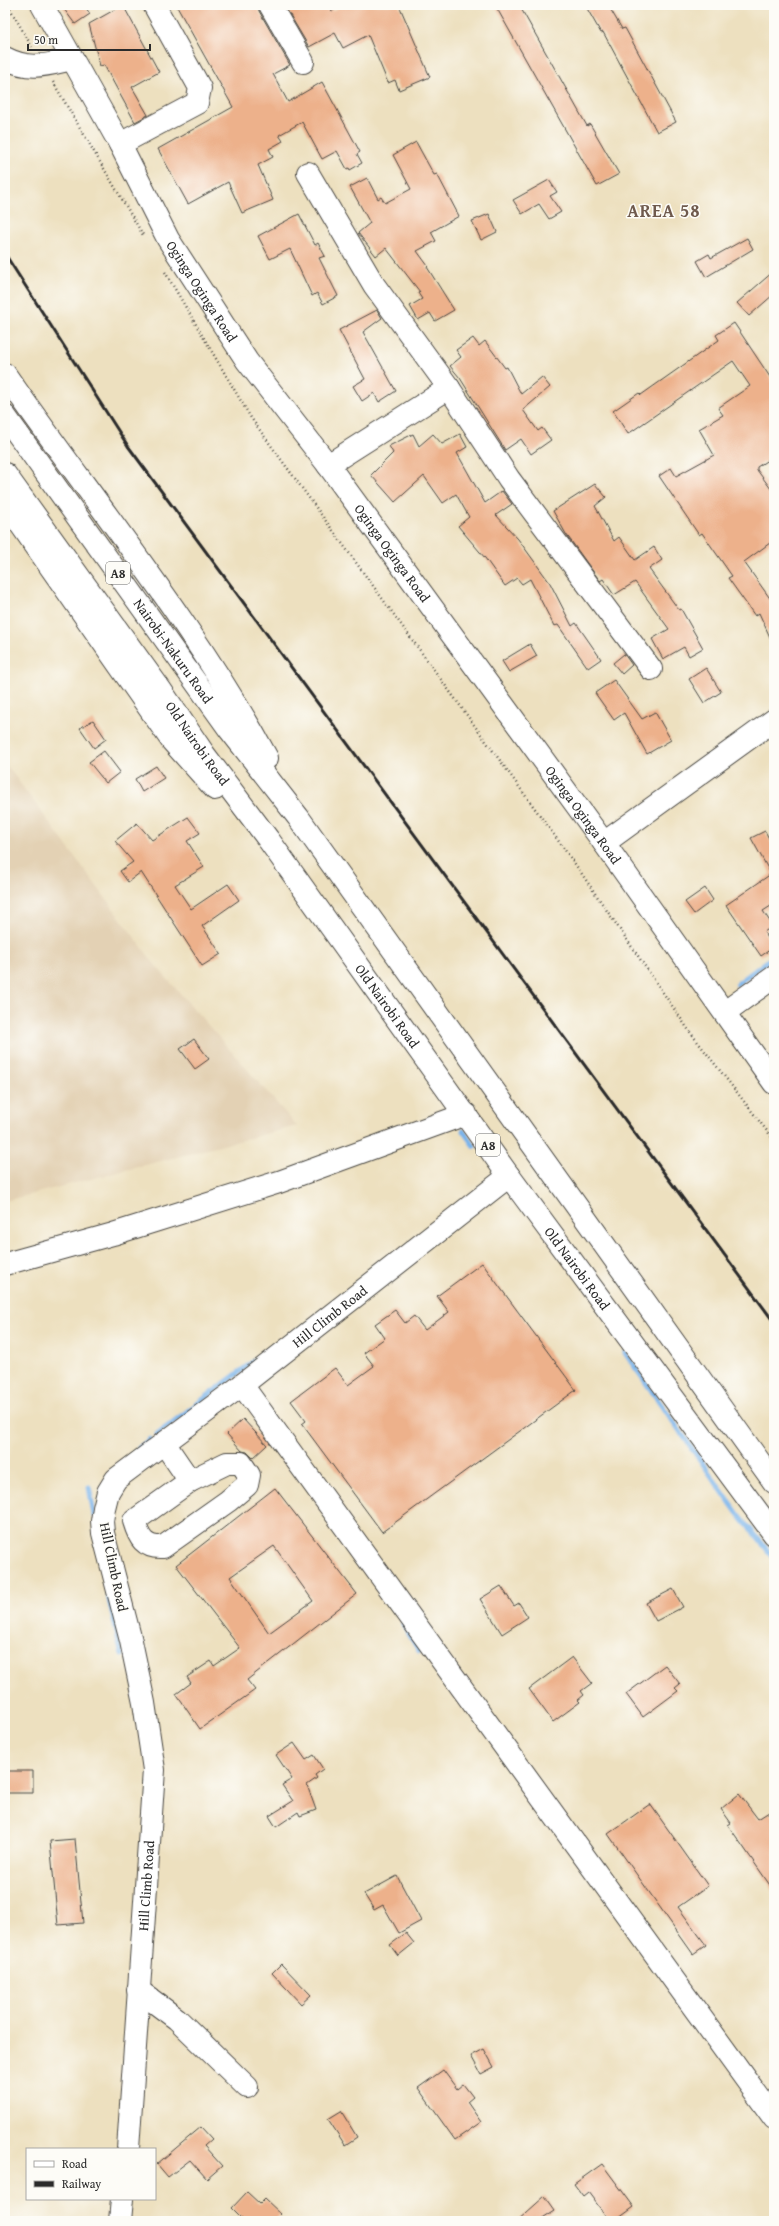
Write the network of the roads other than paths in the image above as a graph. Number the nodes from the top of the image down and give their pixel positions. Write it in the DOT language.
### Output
graph roads {
  1 [pos="42,5"];
  2 [pos="154,5"];
  3 [pos="270,5"];
  4 [pos="5,58"];
  5 [pos="72,59"];
  6 [pos="303,62"];
  7 [pos="120,144"];
  8 [pos="308,173"];
  9 [pos="5,374"];
  10 [pos="449,388"];
  11 [pos="5,416"];
  12 [pos="328,465"];
  13 [pos="5,474"];
  14 [pos="5,502"];
  15 [pos="651,669"];
  16 [pos="774,720"];
  17 [pos="298,817"];
  18 [pos="268,839"];
  19 [pos="604,843"];
  20 [pos="774,977"];
  21 [pos="725,1012"];
  22 [pos="774,1083"];
  23 [pos="466,1114"];
  24 [pos="509,1176"];
  25 [pos="5,1264"];
  26 [pos="242,1384"];
  27 [pos="164,1443"];
  28 [pos="190,1481"];
  29 [pos="774,1482"];
  30 [pos="774,1534"];
  31 [pos="138,1990"];
  32 [pos="246,2087"];
  33 [pos="774,2118"];
  34 [pos="128,2148"];
  35 [pos="122,2200"];
  36 [pos="120,2221"];
  1 -- 5 [label="main road, Oginga Oginga Road"];
  2 -- 7 [label="main road"];
  3 -- 6 [label="main road"];
  4 -- 5 [label="main road"];
  5 -- 7 [label="main road, Oginga Oginga Road"];
  7 -- 12 [label="main road, Oginga Oginga Road"];
  8 -- 10 [label="main road"];
  9 -- 17 [label="main road"];
  10 -- 12 [label="main road"];
  10 -- 15 [label="main road"];
  11 -- 17 [label="main road, Nairobi-Nakuru Road / A8"];
  12 -- 19 [label="main road, Oginga Oginga Road"];
  13 -- 18 [label="main road, Old Nairobi Road / A8"];
  14 -- 18 [label="main road"];
  16 -- 19 [label="main road"];
  17 -- 29 [label="main road, A8"];
  18 -- 23 [label="main road, Old Nairobi Road / A8"];
  19 -- 21 [label="main road, Oginga Oginga Road"];
  20 -- 21 [label="main road"];
  21 -- 22 [label="main road, Oginga Oginga Road"];
  23 -- 24 [label="main road, Old Nairobi Road / A8"];
  23 -- 25 [label="main road"];
  24 -- 26 [label="main road, Hill Climb Road"];
  24 -- 30 [label="main road, Old Nairobi Road / A8"];
  26 -- 27 [label="main road, Hill Climb Road"];
  26 -- 33 [label="main road"];
  27 -- 28 [label="main road"];
  27 -- 31 [label="main road, Hill Climb Road"];
  28 -- 28 [label="main road"];
  31 -- 32 [label="main road"];
  31 -- 34 [label="main road, Hill Climb Road"];
  35 -- 36 [label="main road"];
}
